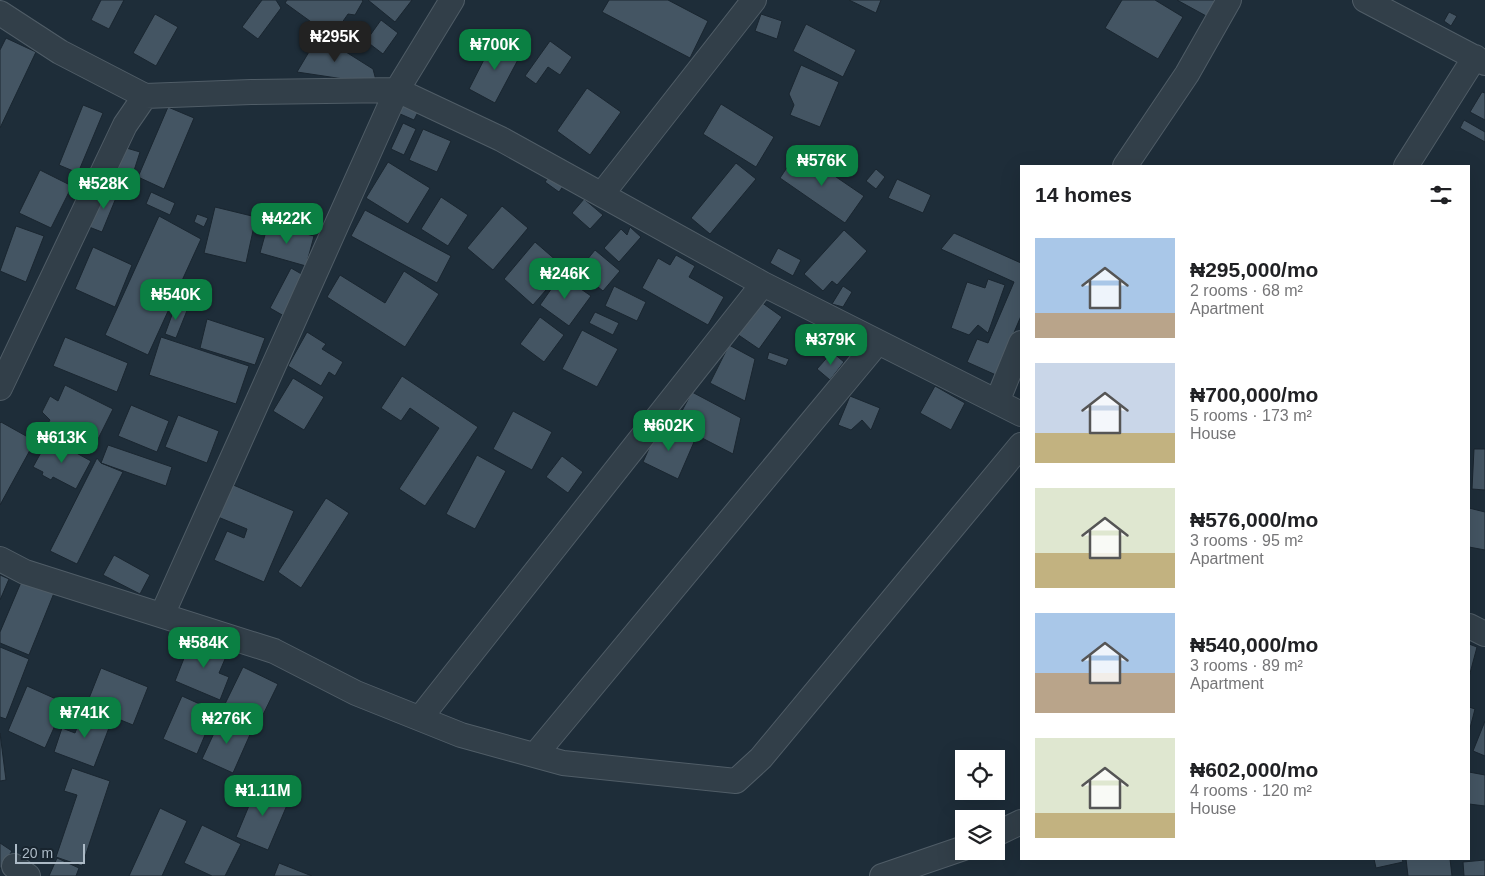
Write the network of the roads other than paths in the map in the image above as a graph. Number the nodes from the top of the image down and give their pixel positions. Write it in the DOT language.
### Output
graph roads {
  1 [pos="452,0"];
  2 [pos="754,0"];
  3 [pos="1230,0"];
  4 [pos="1365,0"];
  5 [pos="0,13"];
  6 [pos="1480,60"];
  7 [pos="397,90"];
  8 [pos="145,96"];
  9 [pos="1126,165"];
  10 [pos="1407,165"];
  11 [pos="602,194"];
  12 [pos="763,284"];
  13 [pos="878,342"];
  14 [pos="1020,345"];
  15 [pos="0,388"];
  16 [pos="997,402"];
  17 [pos="1020,414"];
  18 [pos="1020,446"];
  19 [pos="0,559"];
  20 [pos="162,615"];
  21 [pos="1470,626"];
  22 [pos="1485,634"];
  23 [pos="420,718"];
  24 [pos="535,755"];
  25 [pos="1020,822"];
  26 [pos="1005,830"];
  27 [pos="955,851"];
  28 [pos="882,876"];
  1 -- 7 [label="street"];
  2 -- 11 [label="street"];
  3 -- 9 [label="street"];
  4 -- 6 [label="street"];
  5 -- 8 [label="street"];
  6 -- 10 [label="street"];
  7 -- 8 [label="street"];
  7 -- 11 [label="street"];
  7 -- 20 [label="street"];
  8 -- 15 [label="street"];
  11 -- 12 [label="street"];
  12 -- 13 [label="street"];
  12 -- 23 [label="street"];
  13 -- 16 [label="street"];
  13 -- 24 [label="street"];
  14 -- 16 [label="street"];
  16 -- 17 [label="street"];
  18 -- 24 [label="street"];
  19 -- 20 [label="street"];
  20 -- 23 [label="street"];
  21 -- 22 [label="street"];
  23 -- 24 [label="street"];
  25 -- 26 [label="street"];
  27 -- 28 [label="street"];
}
